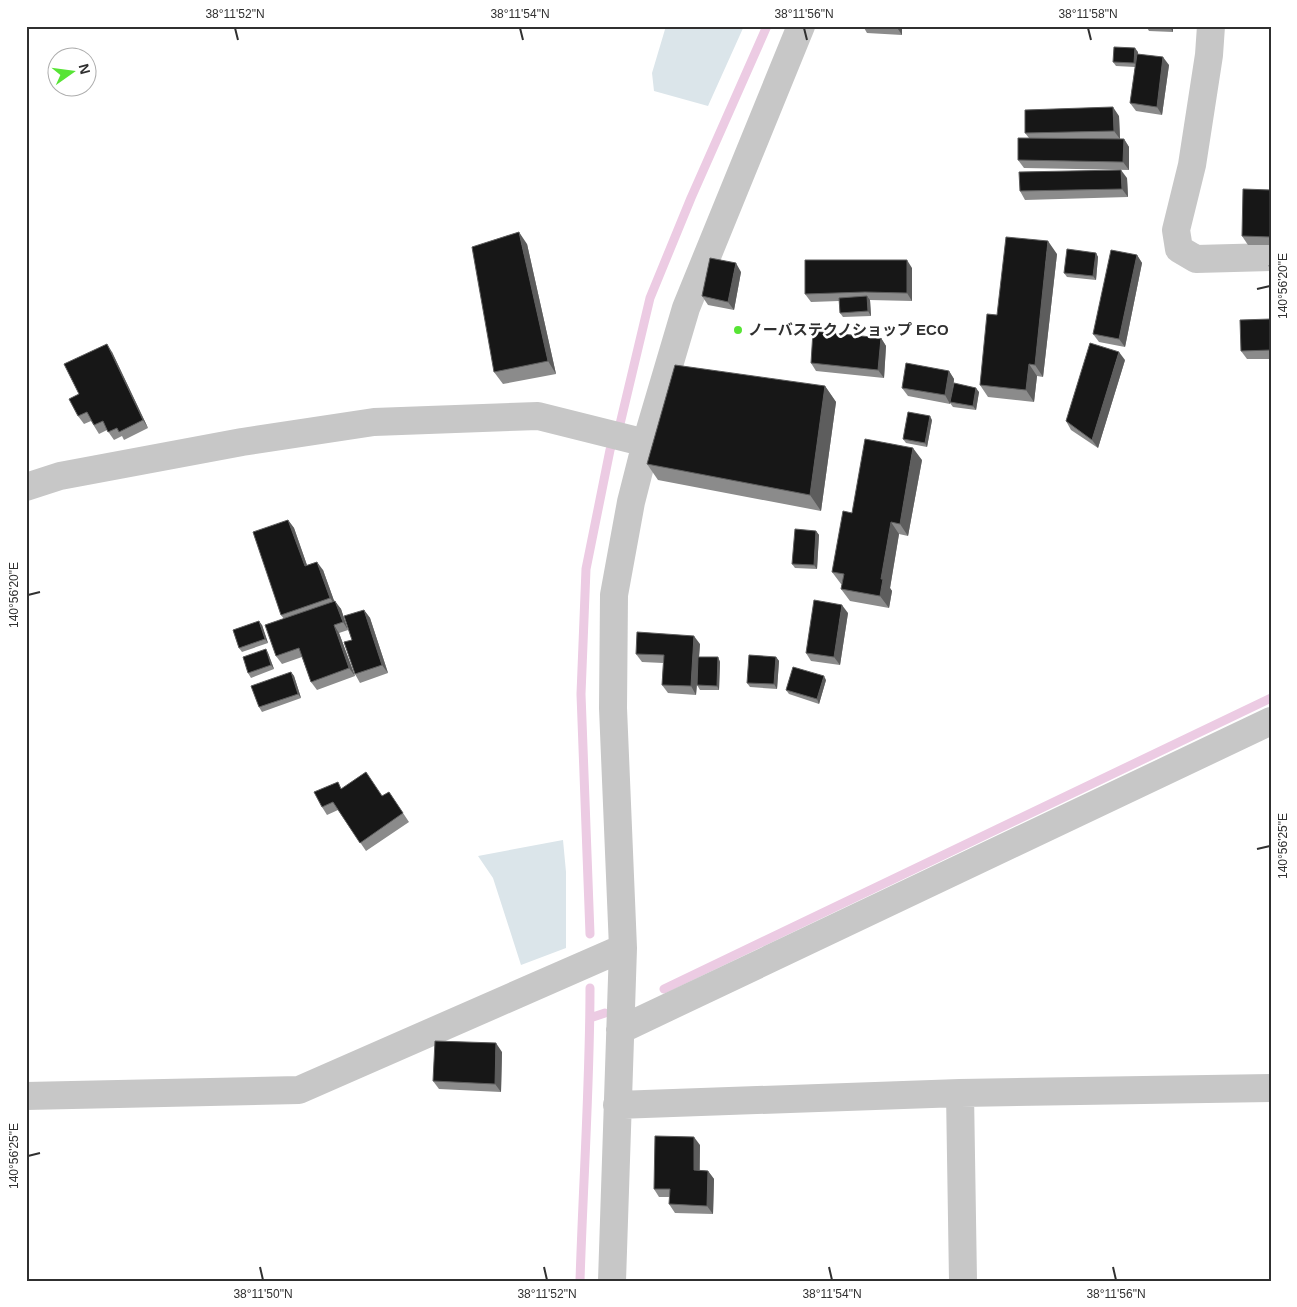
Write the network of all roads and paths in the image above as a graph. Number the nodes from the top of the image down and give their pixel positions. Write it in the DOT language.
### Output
graph roads {
  1 [pos="801,26"];
  2 [pos="1211,26"];
  3 [pos="1271,257"];
  4 [pos="639,442"];
  5 [pos="26,487"];
  6 [pos="1271,721"];
  7 [pos="623,948"];
  8 [pos="620,1030"];
  9 [pos="1271,1088"];
  10 [pos="960,1093"];
  11 [pos="26,1096"];
  12 [pos="617,1105"];
  13 [pos="612,1281"];
  14 [pos="963,1281"];
  1 -- 4 [label="street"];
  2 -- 3 [label="street"];
  4 -- 5 [label="street"];
  4 -- 7 [label="street"];
  6 -- 8 [label="street"];
  7 -- 8 [label="street"];
  7 -- 11 [label="street"];
  8 -- 12 [label="street"];
  9 -- 10 [label="street"];
  10 -- 12 [label="street"];
  10 -- 14 [label="street"];
  12 -- 13 [label="street"];
}
